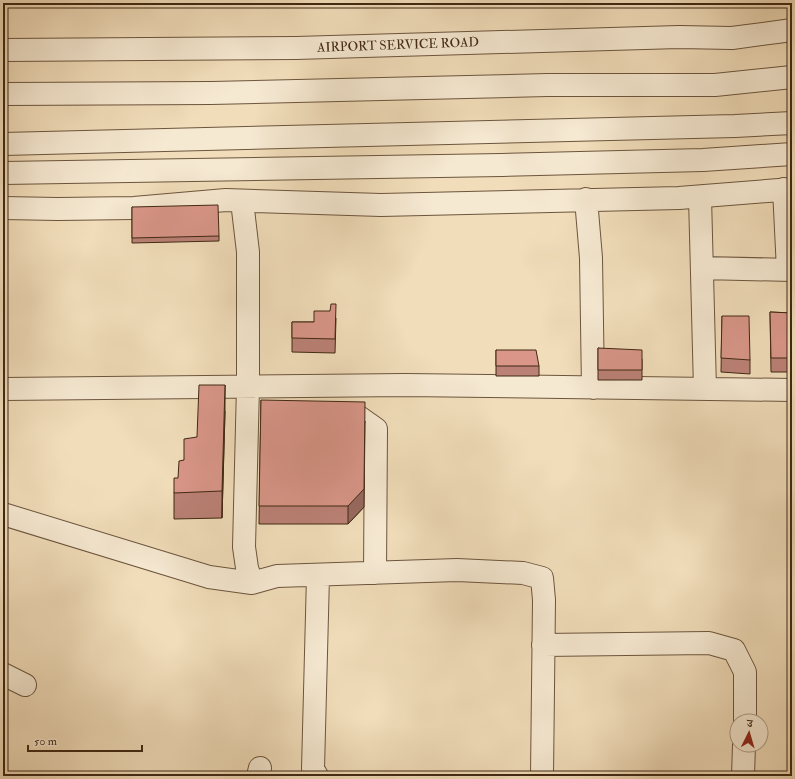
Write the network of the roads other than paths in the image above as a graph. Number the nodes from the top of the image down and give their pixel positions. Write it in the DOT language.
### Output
graph roads {
  1 [pos="792,30"];
  2 [pos="3,50"];
  3 [pos="792,77"];
  4 [pos="3,94"];
  5 [pos="792,123"];
  6 [pos="3,144"];
  7 [pos="792,154"];
  8 [pos="3,173"];
  9 [pos="788,189"];
  10 [pos="700,197"];
  11 [pos="586,199"];
  12 [pos="242,201"];
  13 [pos="3,208"];
  14 [pos="702,268"];
  15 [pos="790,270"];
  16 [pos="248,386"];
  17 [pos="593,388"];
  18 [pos="3,389"];
  19 [pos="705,389"];
  20 [pos="792,390"];
  21 [pos="247,415"];
  22 [pos="269,415"];
  23 [pos="313,415"];
  24 [pos="3,514"];
  25 [pos="375,574"];
  26 [pos="318,576"];
  27 [pos="252,583"];
  28 [pos="543,645"];
  29 [pos="3,674"];
  30 [pos="25,685"];
  31 [pos="744,713"];
  32 [pos="744,753"];
  33 [pos="317,776"];
  34 [pos="542,776"];
  35 [pos="743,776"];
  1 -- 2 [label="street, AIRPORT SERVICE ROAD"];
  3 -- 4 [label="street"];
  5 -- 6 [label="street"];
  7 -- 8 [label="street"];
  9 -- 10 [label="street"];
  9 -- 15 [label="street"];
  10 -- 11 [label="street"];
  10 -- 14 [label="street"];
  11 -- 12 [label="street"];
  11 -- 17 [label="street"];
  12 -- 13 [label="street"];
  12 -- 16 [label="street"];
  14 -- 15 [label="street"];
  14 -- 19 [label="street"];
  16 -- 17 [label="street"];
  16 -- 18 [label="street"];
  16 -- 21 [label="street"];
  17 -- 19 [label="street"];
  19 -- 20 [label="street"];
  21 -- 22 [label="street"];
  21 -- 27 [label="street"];
  23 -- 25 [label="street"];
  24 -- 27 [label="street"];
  25 -- 26 [label="street"];
  25 -- 28 [label="street"];
  26 -- 27 [label="street"];
  26 -- 33 [label="street"];
  28 -- 31 [label="street"];
  28 -- 34 [label="street"];
  29 -- 30 [label="street"];
  32 -- 35 [label="street"];
}
